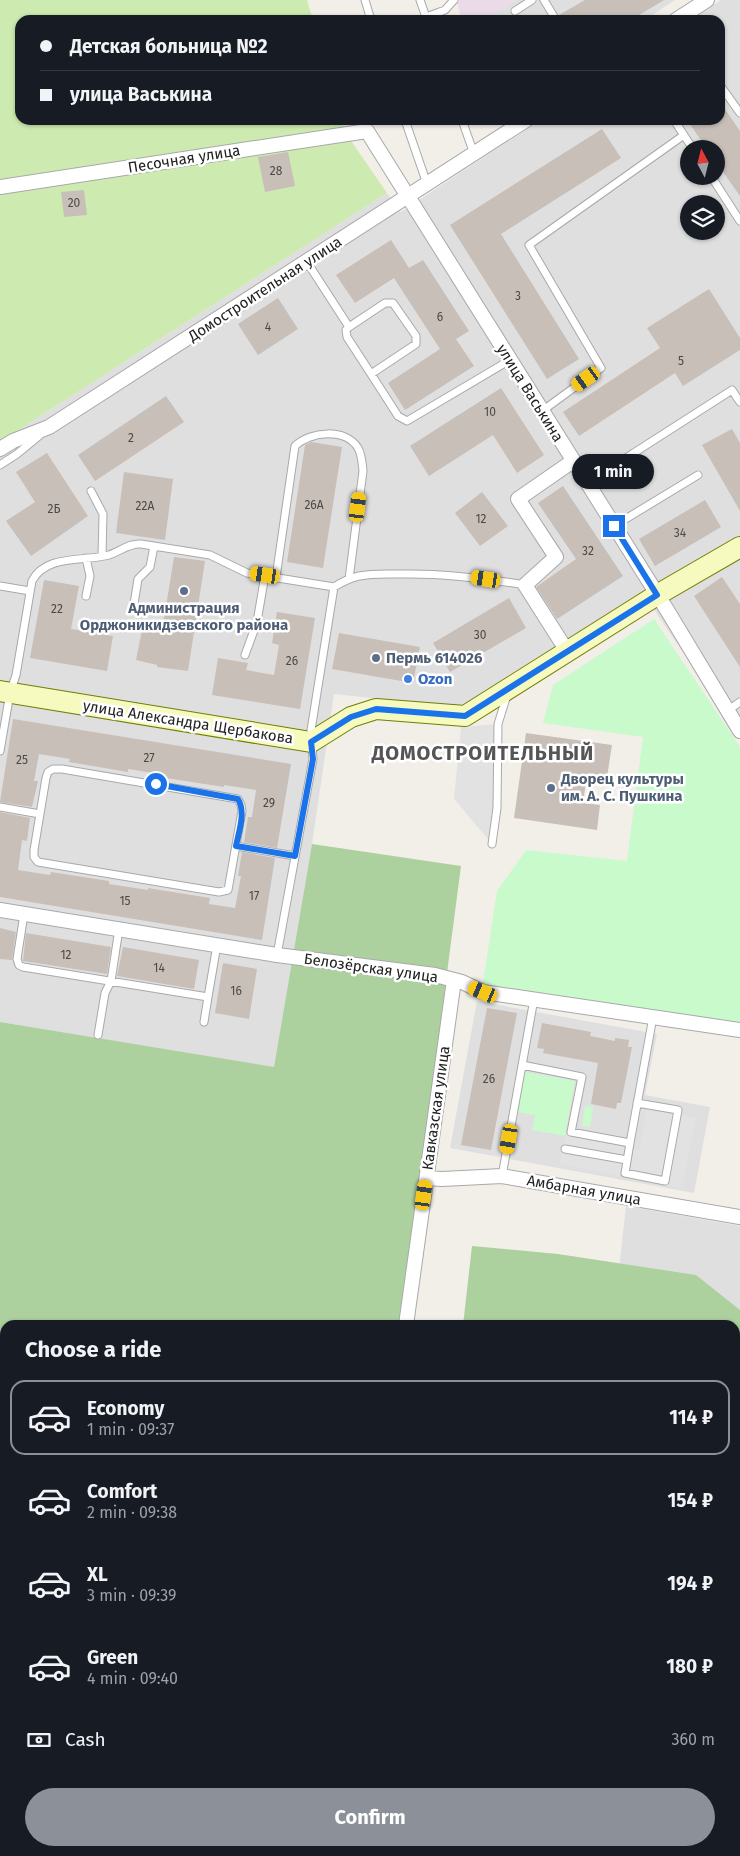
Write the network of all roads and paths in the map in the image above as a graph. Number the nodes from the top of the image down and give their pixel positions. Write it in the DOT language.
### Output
graph roads {
  1 [pos="365,0"];
  2 [pos="420,0"];
  3 [pos="454,0"];
  4 [pos="532,0"];
  5 [pos="544,0"];
  6 [pos="707,0"];
  7 [pos="515,10"];
  8 [pos="370,15"];
  9 [pos="425,15"];
  10 [pos="433,15"];
  11 [pos="553,15"];
  12 [pos="684,15"];
  13 [pos="725,92"];
  14 [pos="740,113"];
  15 [pos="407,125"];
  16 [pos="464,125"];
  17 [pos="518,125"];
  18 [pos="677,125"];
  19 [pos="367,131"];
  20 [pos="684,135"];
  21 [pos="687,140"];
  22 [pos="474,154"];
  23 [pos="428,184"];
  24 [pos="717,185"];
  25 [pos="0,187"];
  26 [pos="408,197"];
  27 [pos="740,221"];
  28 [pos="307,262"];
  29 [pos="349,327"];
  30 [pos="510,360"];
  31 [pos="371,374"];
  32 [pos="740,402"];
  33 [pos="542,410"];
  34 [pos="49,427"];
  35 [pos="0,449"];
  36 [pos="573,461"];
  37 [pos="0,465"];
  38 [pos="698,474"];
  39 [pos="587,483"];
  40 [pos="92,491"];
  41 [pos="614,526"];
  42 [pos="154,546"];
  43 [pos="740,547"];
  44 [pos="102,556"];
  45 [pos="86,558"];
  46 [pos="265,575"];
  47 [pos="276,577"];
  48 [pos="349,579"];
  49 [pos="525,585"];
  50 [pos="0,586"];
  51 [pos="334,587"];
  52 [pos="30,591"];
  53 [pos="657,595"];
  54 [pos="86,596"];
  55 [pos="132,610"];
  56 [pos="567,651"];
  57 [pos="245,655"];
  58 [pos="509,688"];
  59 [pos="5,692"];
  60 [pos="740,702"];
  61 [pos="727,711"];
  62 [pos="740,731"];
  63 [pos="311,742"];
  64 [pos="0,751"];
  65 [pos="0,807"];
  66 [pos="40,814"];
  67 [pos="492,844"];
  68 [pos="236,846"];
  69 [pos="295,856"];
  70 [pos="0,910"];
  71 [pos="24,914"];
  72 [pos="119,929"];
  73 [pos="217,945"];
  74 [pos="277,955"];
  75 [pos="454,980"];
  76 [pos="111,981"];
  77 [pos="208,997"];
  78 [pos="534,999"];
  79 [pos="653,1017"];
  80 [pos="204,1022"];
  81 [pos="740,1030"];
  82 [pos="98,1035"];
  83 [pos="522,1065"];
  84 [pos="637,1103"];
  85 [pos="630,1144"];
  86 [pos="565,1149"];
  87 [pos="627,1160"];
  88 [pos="502,1176"];
  89 [pos="427,1178"];
  90 [pos="740,1216"];
  91 [pos="407,1320"];
  1 -- 8 [label="lane"];
  2 -- 9 [label="lane"];
  3 -- 10 [label="lane"];
  4 -- 7 [label="lane"];
  5 -- 11 [label="lane"];
  6 -- 12 [label="street"];
  13 -- 14 [label="lane"];
  15 -- 23 [label="lane"];
  16 -- 22 [label="lane"];
  17 -- 22 [label="street, Домостроительная улица"];
  18 -- 20 [label="lane"];
  19 -- 25 [label="street, Песочная улица"];
  19 -- 26 [label="street, улица Васькина"];
  20 -- 21 [label="lane"];
  20 -- 33 [label="lane"];
  22 -- 23 [label="street, Домостроительная улица"];
  23 -- 26 [label="street, Домостроительная улица"];
  24 -- 27 [label="lane"];
  26 -- 28 [label="street, Домостроительная улица"];
  26 -- 30 [label="street, улица Васькина"];
  28 -- 29 [label="lane"];
  28 -- 34 [label="street, Домостроительная улица"];
  29 -- 31 [label="lane"];
  29 -- 31 [label="lane"];
  30 -- 31 [label="lane"];
  30 -- 33 [label="street, улица Васькина"];
  32 -- 39 [label="lane"];
  33 -- 36 [label="street, улица Васькина"];
  34 -- 35 [label="street, Домостроительная улица"];
  34 -- 37 [label="lane"];
  36 -- 39 [label="street, улица Васькина"];
  36 -- 49 [label="street"];
  38 -- 41 [label="lane"];
  39 -- 41 [label="street, улица Васькина"];
  40 -- 44 [label="lane"];
  41 -- 53 [label="street, улица Васькина"];
  42 -- 44 [label="lane"];
  42 -- 46 [label="lane"];
  42 -- 55 [label="lane"];
  43 -- 53 [label="street, улица Александра Щербакова"];
  44 -- 45 [label="lane"];
  45 -- 52 [label="lane"];
  45 -- 54 [label="lane"];
  46 -- 47 [label="lane"];
  46 -- 57 [label="lane"];
  47 -- 48 [label="lane"];
  47 -- 51 [label="lane"];
  48 -- 49 [label="lane"];
  48 -- 51 [label="lane"];
  49 -- 56 [label="street"];
  50 -- 52 [label="lane"];
  51 -- 63 [label="lane"];
  52 -- 59 [label="lane"];
  53 -- 56 [label="street, улица Александра Щербакова"];
  53 -- 61 [label="street, улица Васькина"];
  56 -- 58 [label="street, улица Александра Щербакова"];
  58 -- 63 [label="street, улица Александра Щербакова"];
  58 -- 67 [label="lane"];
  59 -- 63 [label="street, улица Александра Щербакова"];
  59 -- 64 [label="lane"];
  60 -- 61 [label="lane"];
  61 -- 62 [label="street, улица Васькина"];
  63 -- 69 [label="lane"];
  65 -- 66 [label="lane"];
  66 -- 68 [label="lane"];
  66 -- 68 [label="lane"];
  68 -- 69 [label="lane"];
  69 -- 74 [label="lane"];
  70 -- 71 [label="street, Белозёрская улица"];
  71 -- 72 [label="street, Белозёрская улица"];
  71 -- 76 [label="lane"];
  72 -- 73 [label="street, Белозёрская улица"];
  72 -- 76 [label="lane"];
  73 -- 74 [label="street, Белозёрская улица"];
  73 -- 77 [label="lane"];
  74 -- 75 [label="street, Белозёрская улица"];
  75 -- 78 [label="street, Белозёрская улица"];
  75 -- 89 [label="street, Кавказская улица"];
  76 -- 77 [label="lane"];
  76 -- 82 [label="lane"];
  77 -- 80 [label="lane"];
  78 -- 79 [label="street, Белозёрская улица"];
  78 -- 83 [label="lane"];
  79 -- 81 [label="street, Белозёрская улица"];
  79 -- 84 [label="lane"];
  83 -- 85 [label="lane"];
  83 -- 88 [label="lane"];
  84 -- 85 [label="lane"];
  84 -- 87 [label="lane"];
  85 -- 87 [label="lane"];
  86 -- 87 [label="lane"];
  88 -- 89 [label="street, Амбарная улица"];
  88 -- 90 [label="street, Амбарная улица"];
  89 -- 91 [label="street, Кавказская улица"];
}
